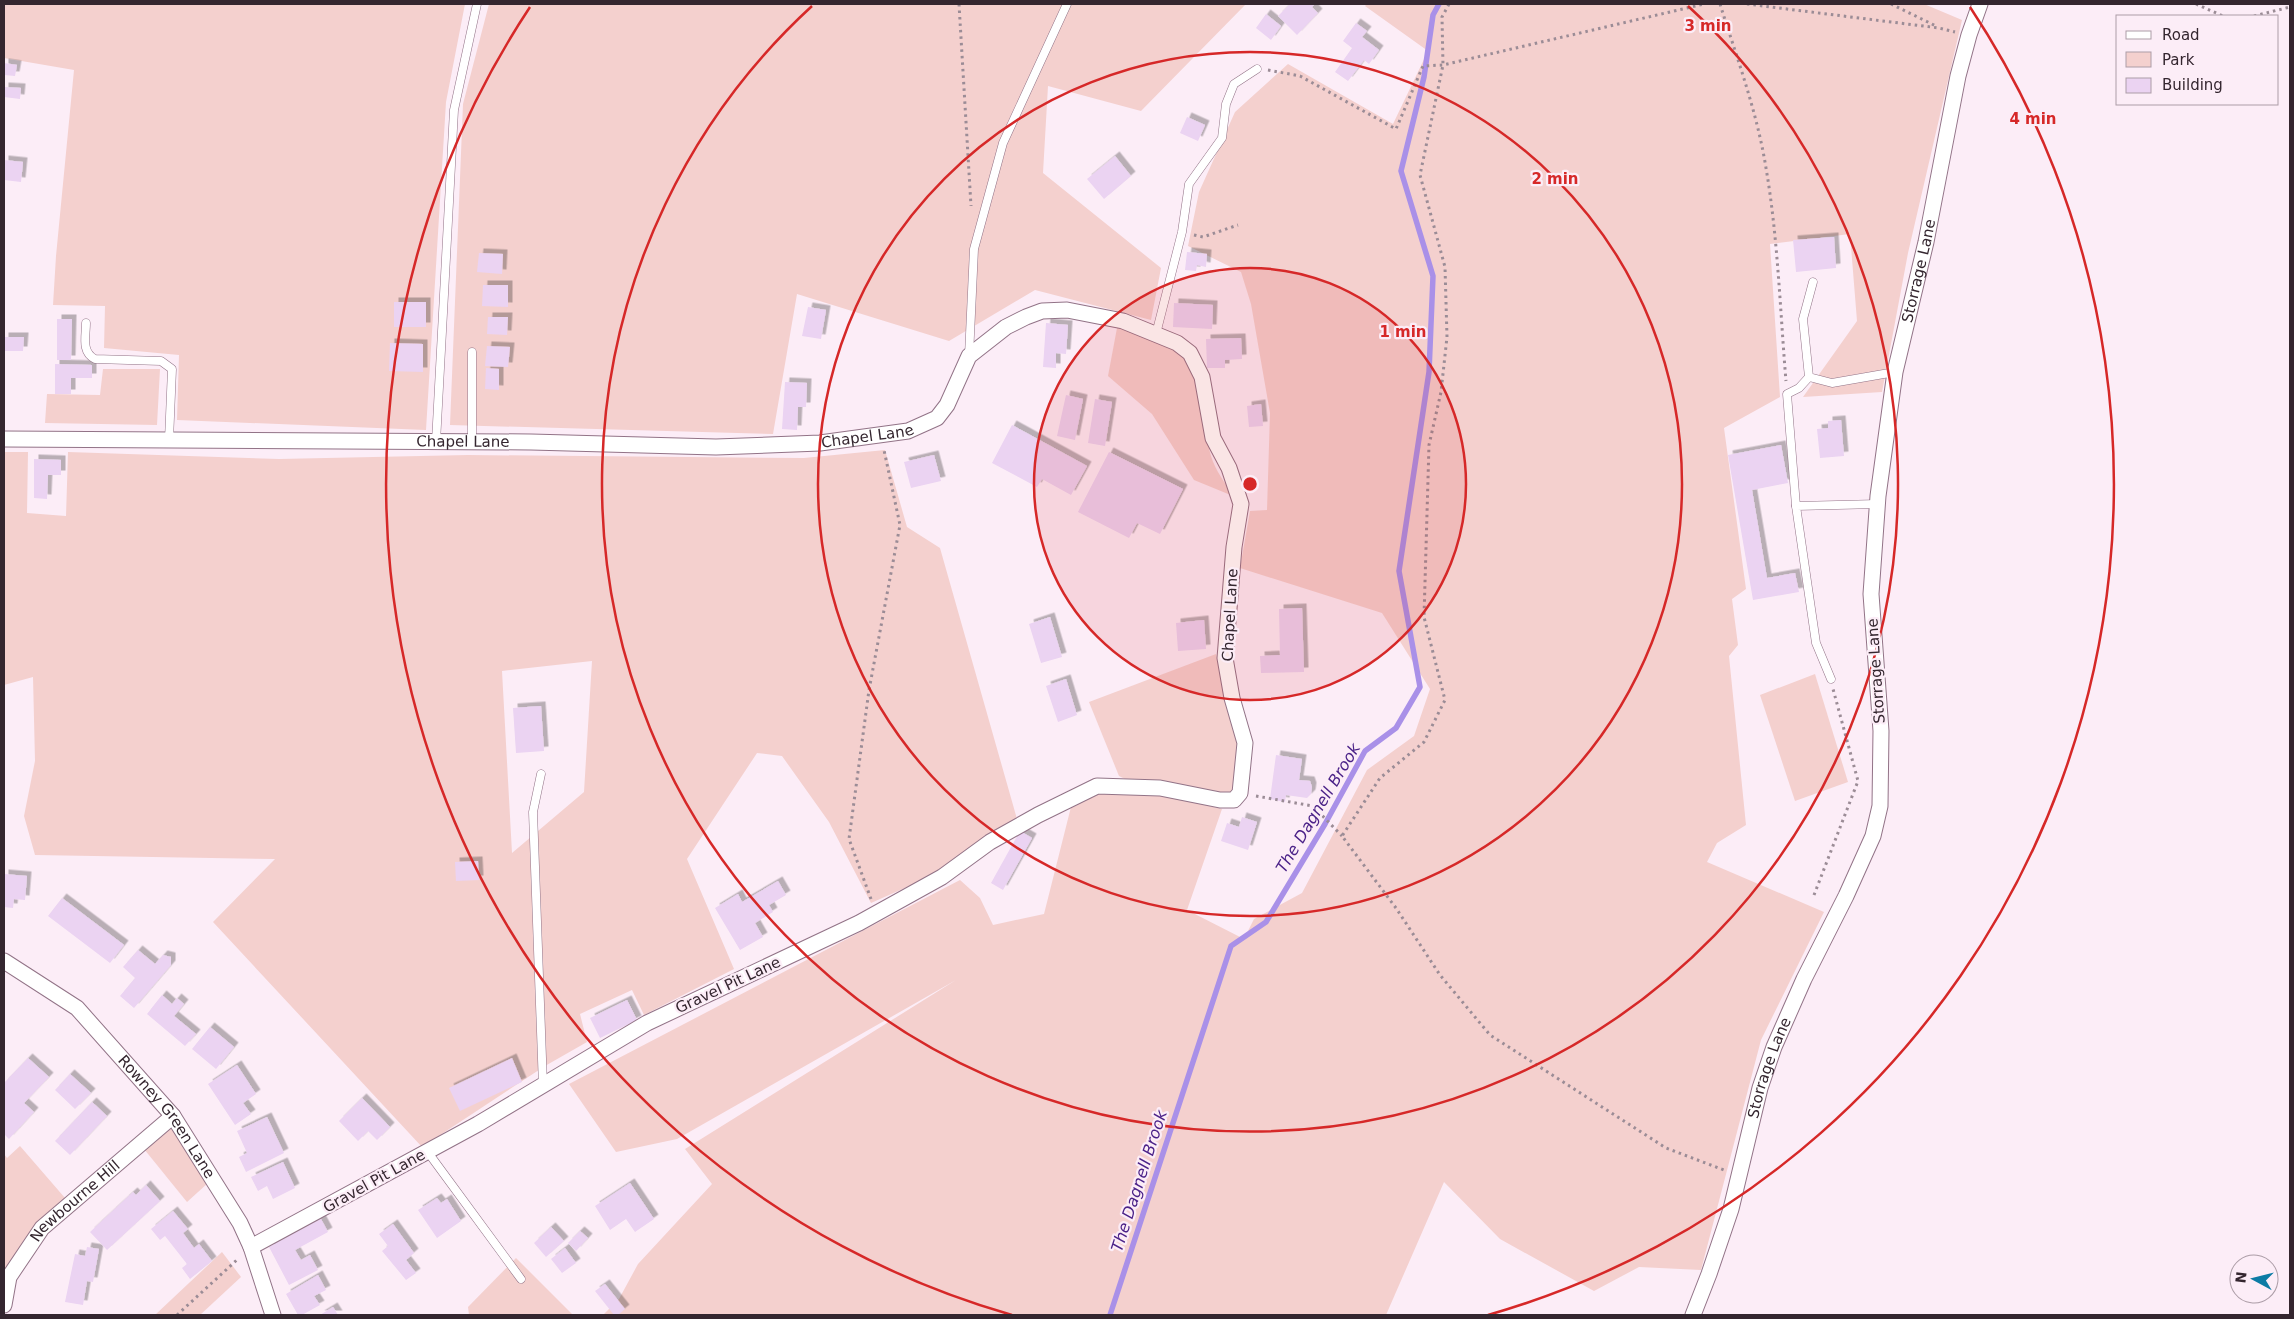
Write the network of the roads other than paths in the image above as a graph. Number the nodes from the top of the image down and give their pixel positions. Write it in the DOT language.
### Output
graph roads {
  1 [pos="477,4"];
  2 [pos="1067,4"];
  3 [pos="1980,4"];
  4 [pos="1257,68"];
  5 [pos="1813,282"];
  6 [pos="86,323"];
  7 [pos="1156,334"];
  8 [pos="472,352"];
  9 [pos="969,356"];
  10 [pos="1895,372"];
  11 [pos="1808,376"];
  12 [pos="4,439"];
  13 [pos="169,440"];
  14 [pos="436,442"];
  15 [pos="472,442"];
  16 [pos="1878,504"];
  17 [pos="1796,506"];
  18 [pos="1831,679"];
  19 [pos="541,774"];
  20 [pos="1220,800"];
  21 [pos="4,961"];
  22 [pos="543,1086"];
  23 [pos="173,1116"];
  24 [pos="427,1151"];
  25 [pos="251,1247"];
  26 [pos="521,1279"];
  27 [pos="4,1305"];
  28 [pos="273,1315"];
  29 [pos="1693,1315"];
  1 -- 14 [label="lane"];
  2 -- 9 [label="lane"];
  3 -- 10 [label="street, Storrage Lane"];
  4 -- 7 [label="lane"];
  5 -- 11 [label="lane"];
  6 -- 13 [label="lane"];
  7 -- 9 [label="street, Chapel Lane"];
  7 -- 20 [label="street, Chapel Lane"];
  8 -- 15 [label="lane"];
  9 -- 15 [label="street, Chapel Lane"];
  10 -- 11 [label="lane"];
  10 -- 16 [label="street, Storrage Lane"];
  11 -- 17 [label="lane"];
  12 -- 13 [label="street, Chapel Lane"];
  13 -- 14 [label="street, Chapel Lane"];
  14 -- 15 [label="street, Chapel Lane"];
  16 -- 17 [label="lane"];
  16 -- 29 [label="street, Storrage Lane"];
  17 -- 18 [label="lane"];
  19 -- 22 [label="lane"];
  20 -- 22 [label="street, Gravel Pit Lane"];
  21 -- 23 [label="street, Rowney Green Lane"];
  22 -- 24 [label="street, Gravel Pit Lane"];
  23 -- 25 [label="street, Rowney Green Lane"];
  23 -- 27 [label="street, Newbourne Hill"];
  24 -- 25 [label="street, Gravel Pit Lane"];
  24 -- 26 [label="lane"];
  25 -- 28 [label="street, Rowney Green Lane"];
}
